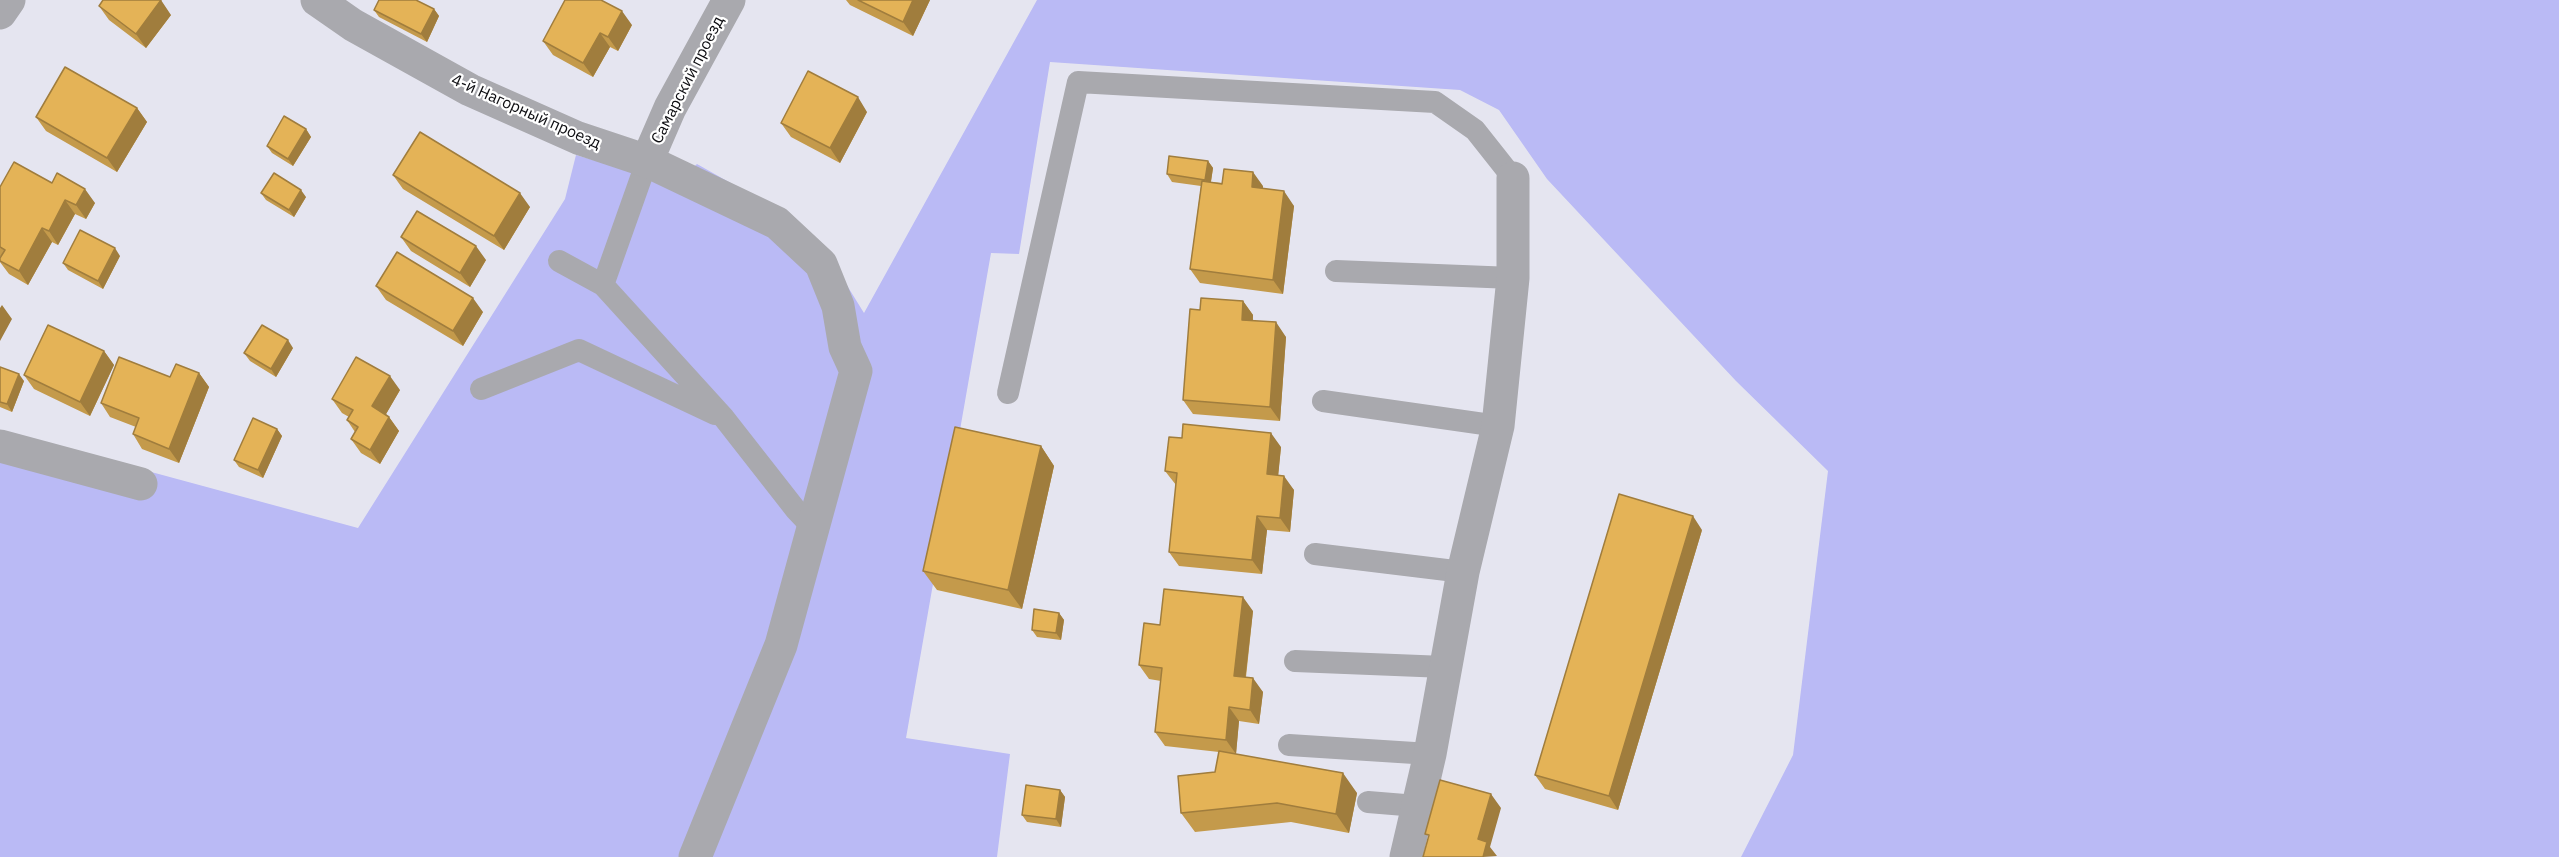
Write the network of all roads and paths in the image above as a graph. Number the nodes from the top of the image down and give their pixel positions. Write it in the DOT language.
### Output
graph roads {
  1 [pos="9,0"];
  2 [pos="317,0"];
  3 [pos="729,0"];
  4 [pos="0,13"];
  5 [pos="647,161"];
  6 [pos="1513,178"];
  7 [pos="559,261"];
  8 [pos="1336,271"];
  9 [pos="1513,278"];
  10 [pos="603,285"];
  11 [pos="481,389"];
  12 [pos="1008,393"];
  13 [pos="1323,401"];
  14 [pos="724,418"];
  15 [pos="1498,426"];
  16 [pos="0,446"];
  17 [pos="141,484"];
  18 [pos="814,529"];
  19 [pos="1315,554"];
  20 [pos="1463,573"];
  21 [pos="1295,661"];
  22 [pos="1445,667"];
  23 [pos="1289,745"];
  24 [pos="1430,754"];
  25 [pos="1368,802"];
  26 [pos="1417,806"];
  27 [pos="695,857"];
  28 [pos="1406,857"];
  1 -- 4 [label="street"];
  2 -- 5 [label="street, 4-й Нагорный проезд"];
  3 -- 5 [label="street, Самарский проезд"];
  5 -- 10 [label="lane"];
  5 -- 18 [label="street, 4-й Нагорный проезд"];
  6 -- 9 [label="street"];
  6 -- 12 [label="lane"];
  7 -- 10 [label="lane"];
  8 -- 9 [label="lane"];
  9 -- 15 [label="street"];
  10 -- 14 [label="lane"];
  11 -- 14 [label="lane"];
  13 -- 15 [label="lane"];
  14 -- 18 [label="lane"];
  15 -- 20 [label="street"];
  16 -- 17 [label="street"];
  18 -- 27 [label="street, 4-й Нагорный проезд"];
  19 -- 20 [label="lane"];
  20 -- 22 [label="street"];
  21 -- 22 [label="lane"];
  22 -- 24 [label="street"];
  23 -- 24 [label="lane"];
  24 -- 26 [label="street"];
  25 -- 26 [label="lane"];
  26 -- 28 [label="street"];
}
